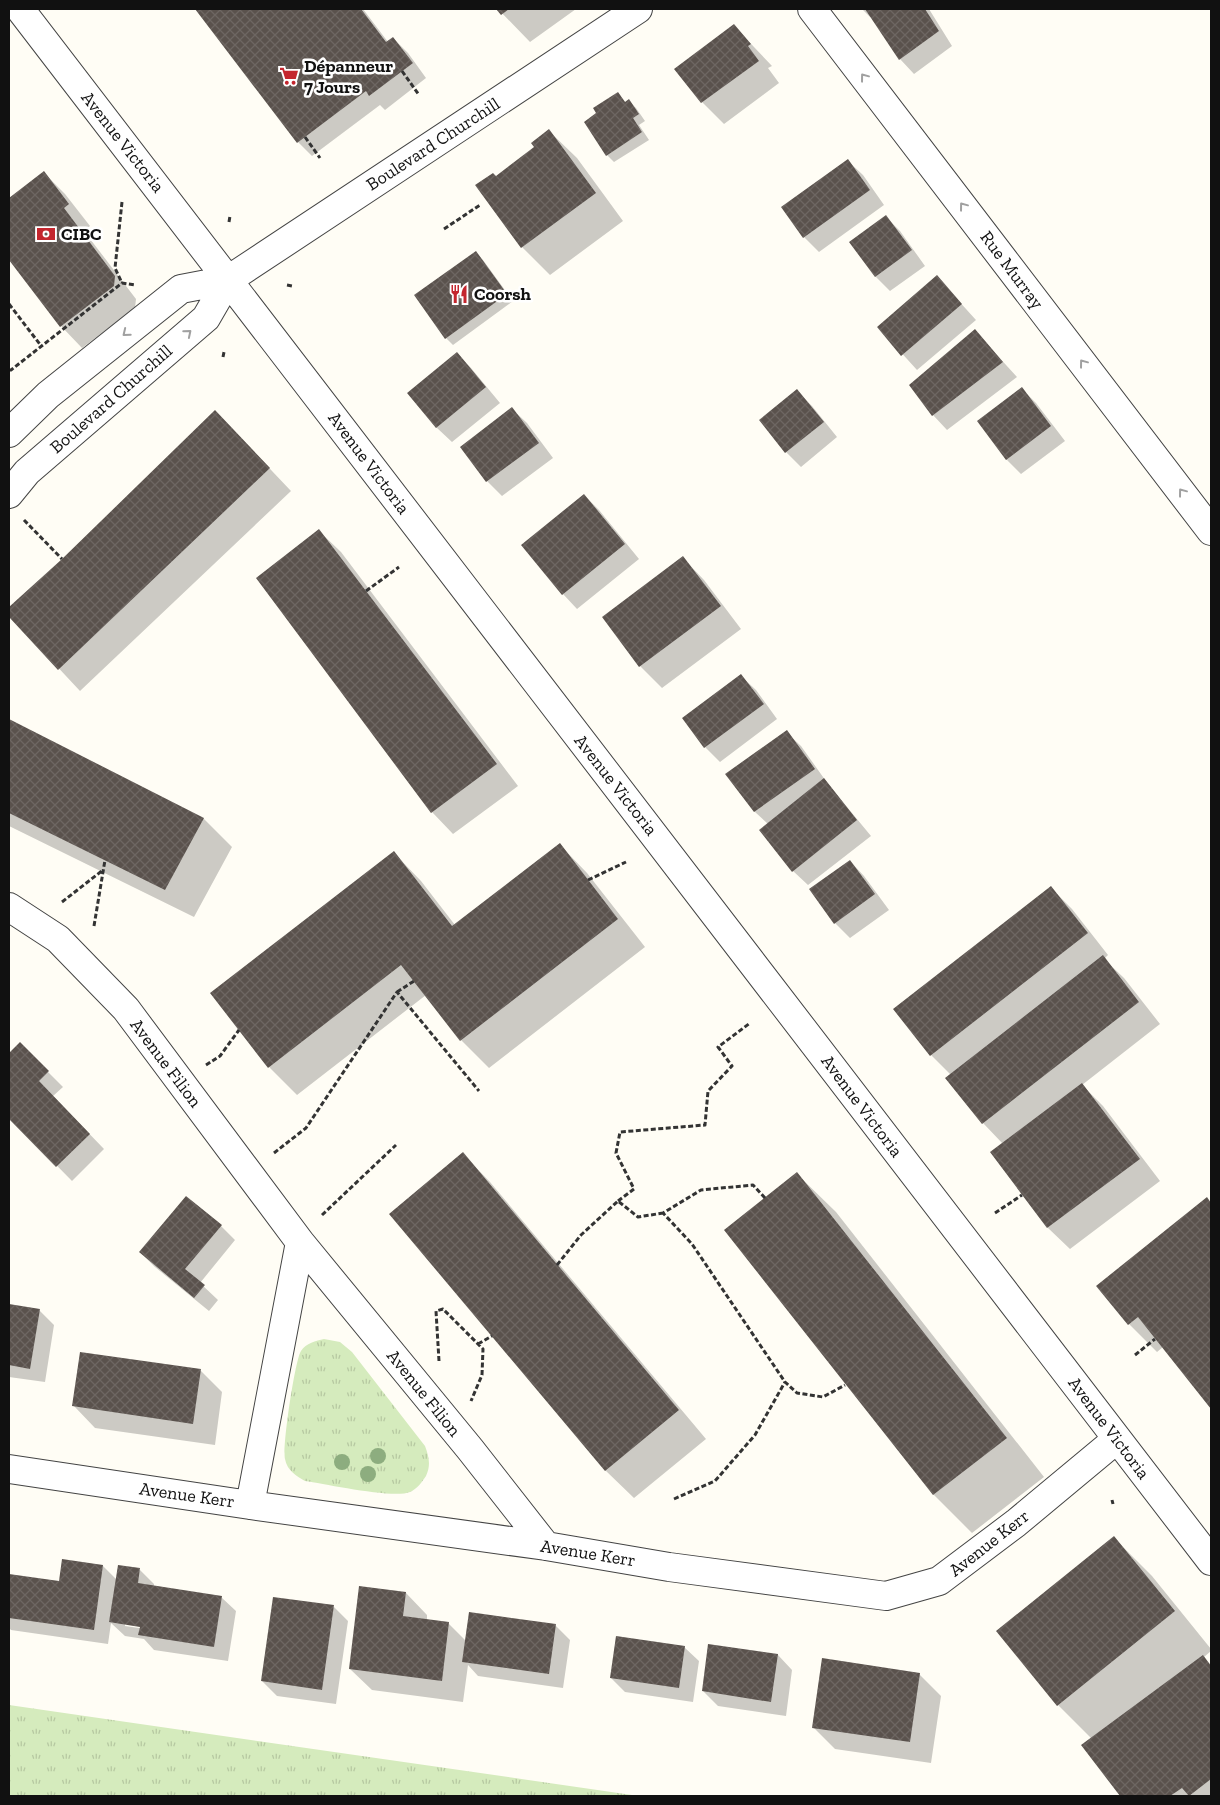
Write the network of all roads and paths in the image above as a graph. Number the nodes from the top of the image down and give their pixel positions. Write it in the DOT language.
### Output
graph roads {
  1 [pos="20,9"];
  2 [pos="638,9"];
  3 [pos="812,9"];
  4 [pos="402,71"];
  5 [pos="419,94"];
  6 [pos="305,137"];
  7 [pos="320,158"];
  8 [pos="122,202"];
  9 [pos="480,206"];
  10 [pos="230,216"];
  11 [pos="230,222"];
  12 [pos="444,229"];
  13 [pos="228,280"];
  14 [pos="122,284"];
  15 [pos="141,285"];
  16 [pos="287,285"];
  17 [pos="292,286"];
  18 [pos="9,304"];
  19 [pos="42,347"];
  20 [pos="224,352"];
  21 [pos="223,357"];
  22 [pos="9,370"];
  23 [pos="9,433"];
  24 [pos="9,494"];
  25 [pos="23,520"];
  26 [pos="1211,531"];
  27 [pos="62,559"];
  28 [pos="399,567"];
  29 [pos="366,590"];
  30 [pos="105,860"];
  31 [pos="626,862"];
  32 [pos="103,870"];
  33 [pos="588,880"];
  34 [pos="62,902"];
  35 [pos="9,907"];
  36 [pos="94,926"];
  37 [pos="414,981"];
  38 [pos="397,992"];
  39 [pos="750,1023"];
  40 [pos="239,1030"];
  41 [pos="206,1065"];
  42 [pos="479,1091"];
  43 [pos="396,1146"];
  44 [pos="274,1153"];
  45 [pos="1022,1195"];
  46 [pos="765,1198"];
  47 [pos="618,1202"];
  48 [pos="995,1213"];
  49 [pos="663,1214"];
  50 [pos="322,1215"];
  51 [pos="300,1242"];
  52 [pos="557,1265"];
  53 [pos="492,1336"];
  54 [pos="1155,1339"];
  55 [pos="478,1344"];
  56 [pos="1135,1355"];
  57 [pos="440,1368"];
  58 [pos="785,1382"];
  59 [pos="845,1385"];
  60 [pos="469,1406"];
  61 [pos="1117,1439"];
  62 [pos="9,1469"];
  63 [pos="674,1499"];
  64 [pos="250,1505"];
  65 [pos="546,1546"];
  66 [pos="1211,1561"];
  1 -- 13 [label="street, Avenue Victoria"];
  2 -- 13 [label="street, Boulevard Churchill"];
  26 -- 3 [label="street, Rue Murray, one-way"];
  4 -- 5 [label="path"];
  6 -- 7 [label="path"];
  8 -- 14 [label="path"];
  9 -- 12 [label="path"];
  10 -- 11 [label="path"];
  13 -- 23 [label="street, Boulevard Churchill, one-way"];
  24 -- 13 [label="street, Boulevard Churchill, one-way"];
  13 -- 61 [label="street, Avenue Victoria"];
  14 -- 15 [label="path"];
  14 -- 19 [label="path"];
  16 -- 17 [label="path"];
  18 -- 19 [label="path"];
  19 -- 22 [label="path"];
  20 -- 21 [label="path"];
  25 -- 27 [label="path"];
  28 -- 29 [label="path"];
  30 -- 32 [label="path"];
  31 -- 33 [label="path"];
  32 -- 34 [label="path"];
  32 -- 36 [label="path"];
  35 -- 51 [label="street, Avenue Filion"];
  37 -- 38 [label="path"];
  38 -- 42 [label="path"];
  38 -- 44 [label="path"];
  39 -- 47 [label="path"];
  40 -- 41 [label="path"];
  43 -- 50 [label="path"];
  45 -- 48 [label="path"];
  46 -- 49 [label="path"];
  47 -- 49 [label="path"];
  47 -- 52 [label="path"];
  49 -- 58 [label="path"];
  51 -- 64 [label="street"];
  51 -- 65 [label="street, Avenue Filion"];
  53 -- 55 [label="path"];
  54 -- 56 [label="path"];
  55 -- 57 [label="path"];
  55 -- 60 [label="path"];
  58 -- 59 [label="path"];
  58 -- 63 [label="path"];
  61 -- 65 [label="street, Avenue Kerr"];
  61 -- 66 [label="street, Avenue Victoria"];
  62 -- 64 [label="street, Avenue Kerr"];
  64 -- 65 [label="street, Avenue Kerr"];
}
